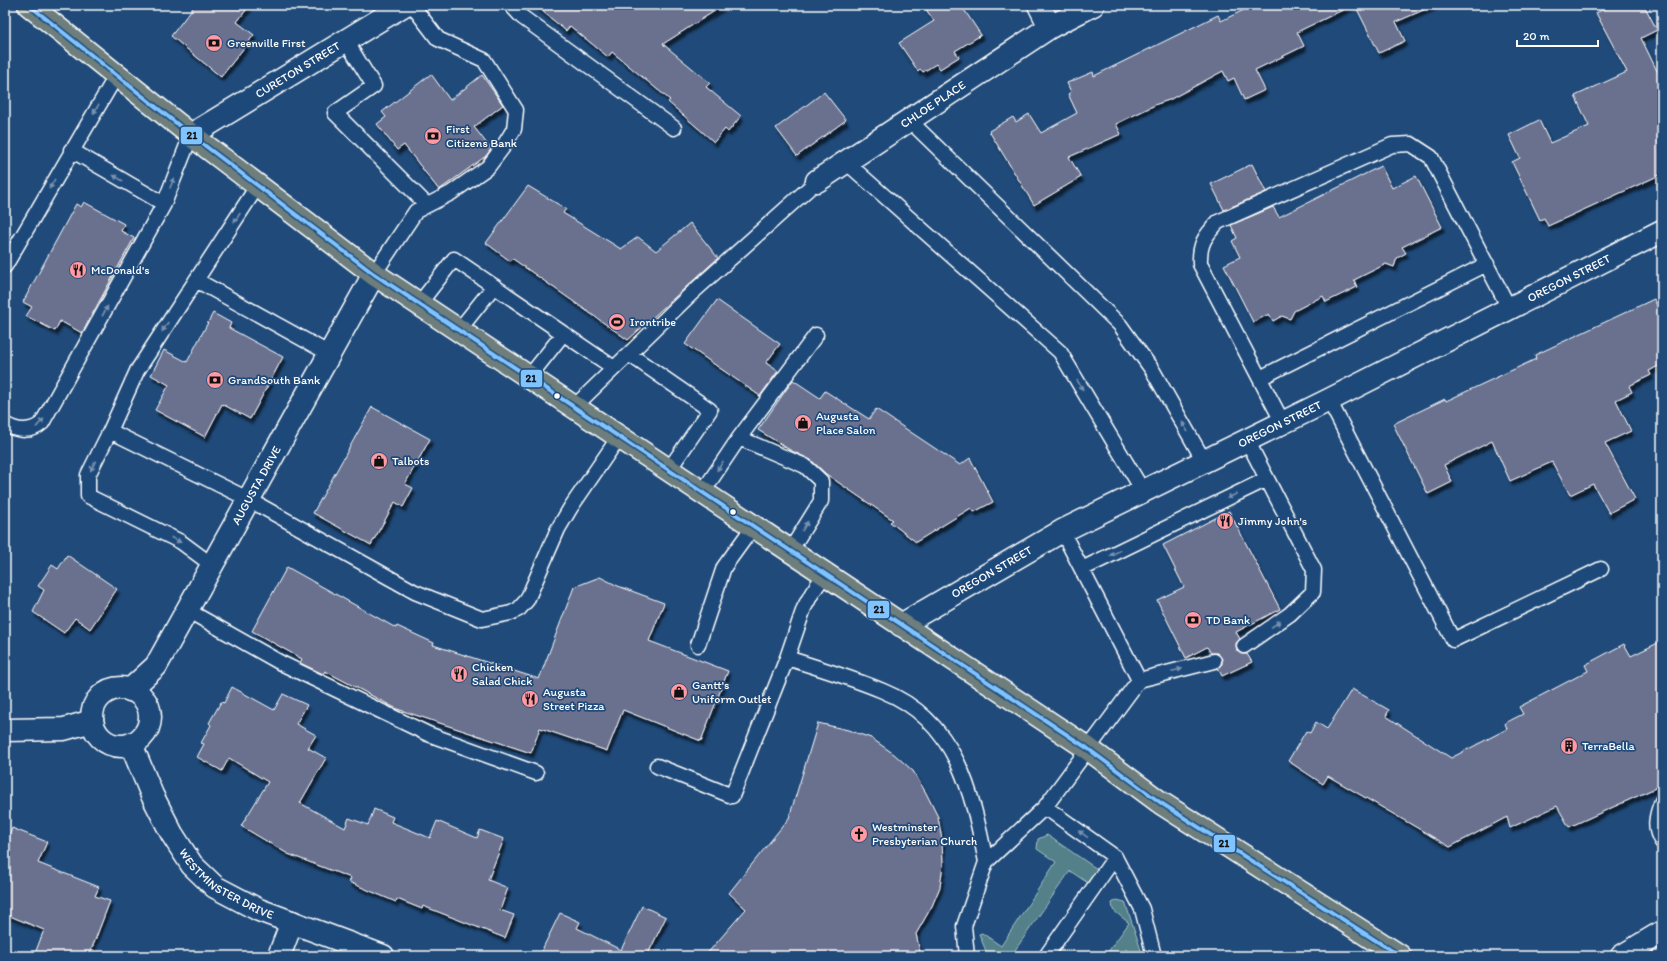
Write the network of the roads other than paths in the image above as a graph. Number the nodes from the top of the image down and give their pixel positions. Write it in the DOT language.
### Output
graph roads {
  1 [pos="29,5"];
  2 [pos="404,5"];
  3 [pos="412,5"];
  4 [pos="511,5"];
  5 [pos="1039,5"];
  6 [pos="1093,5"];
  7 [pos="1050,27"];
  8 [pos="346,40"];
  9 [pos="116,76"];
  10 [pos="909,120"];
  11 [pos="674,128"];
  12 [pos="191,135"];
  13 [pos="71,150"];
  14 [pos="846,162"];
  15 [pos="816,181"];
  16 [pos="258,186"];
  17 [pos="164,204"];
  18 [pos="426,205"];
  19 [pos="1662,231"];
  20 [pos="1487,264"];
  21 [pos="5,266"];
  22 [pos="374,274"];
  23 [pos="196,280"];
  24 [pos="494,286"];
  25 [pos="420,304"];
  26 [pos="1509,308"];
  27 [pos="459,330"];
  28 [pos="563,334"];
  29 [pos="816,335"];
  30 [pos="330,354"];
  31 [pos="629,354"];
  32 [pos="614,368"];
  33 [pos="529,377"];
  34 [pos="1260,378"];
  35 [pos="1329,400"];
  36 [pos="574,407"];
  37 [pos="1282,423"];
  38 [pos="5,424"];
  39 [pos="110,431"];
  40 [pos="619,437"];
  41 [pos="739,438"];
  42 [pos="1247,440"];
  43 [pos="1204,461"];
  44 [pos="668,470"];
  45 [pos="1267,479"];
  46 [pos="1143,491"];
  47 [pos="702,493"];
  48 [pos="248,499"];
  49 [pos="753,526"];
  50 [pos="1062,531"];
  51 [pos="790,551"];
  52 [pos="212,565"];
  53 [pos="1082,569"];
  54 [pos="1601,569"];
  55 [pos="825,574"];
  56 [pos="187,610"];
  57 [pos="901,625"];
  58 [pos="698,645"];
  59 [pos="1244,646"];
  60 [pos="788,658"];
  61 [pos="1214,661"];
  62 [pos="1139,680"];
  63 [pos="130,690"];
  64 [pos="92,721"];
  65 [pos="5,730"];
  66 [pos="131,744"];
  67 [pos="1087,748"];
  68 [pos="658,766"];
  69 [pos="536,773"];
  70 [pos="1662,801"];
  71 [pos="1045,807"];
  72 [pos="1662,842"];
  73 [pos="1114,857"];
  74 [pos="986,862"];
  75 [pos="292,922"];
  76 [pos="1662,932"];
  77 [pos="279,956"];
  78 [pos="383,956"];
  79 [pos="967,956"];
  80 [pos="1046,956"];
  81 [pos="1154,956"];
  82 [pos="1400,956"];
  83 [pos="1622,956"];
  1 -- 9 [label="main road"];
  2 -- 8 [label="street, CURETON STREET"];
  3 -- 18 [label="lane"];
  4 -- 11 [label="lane"];
  5 -- 7 [label="street"];
  6 -- 7 [label="street, CHLOE PLACE"];
  7 -- 10 [label="street, CHLOE PLACE"];
  8 -- 12 [label="street, CURETON STREET"];
  8 -- 18 [label="lane"];
  9 -- 12 [label="main road"];
  9 -- 13 [label="lane, one-way"];
  10 -- 14 [label="street, CHLOE PLACE"];
  43 -- 10 [label="lane, one-way"];
  12 -- 16 [label="main road"];
  17 -- 12 [label="lane, one-way"];
  17 -- 13 [label="lane, one-way"];
  13 -- 21 [label="lane, one-way"];
  14 -- 15 [label="street, CHLOE PLACE"];
  14 -- 46 [label="lane, one-way"];
  15 -- 31 [label="lane"];
  16 -- 22 [label="main road"];
  16 -- 23 [label="lane, one-way"];
  38 -- 17 [label="lane, one-way"];
  18 -- 22 [label="lane"];
  19 -- 26 [label="street, OREGON STREET"];
  20 -- 26 [label="lane"];
  20 -- 34 [label="lane"];
  20 -- 34 [label="lane"];
  22 -- 25 [label="main road"];
  22 -- 30 [label="street, AUGUSTA DRIVE"];
  23 -- 30 [label="lane"];
  23 -- 39 [label="lane, one-way"];
  24 -- 25 [label="lane"];
  24 -- 27 [label="lane"];
  24 -- 28 [label="lane"];
  25 -- 27 [label="main road"];
  26 -- 35 [label="street, OREGON STREET"];
  27 -- 33 [label="main road"];
  28 -- 32 [label="lane"];
  28 -- 33 [label="lane"];
  29 -- 41 [label="lane"];
  30 -- 48 [label="street, AUGUSTA DRIVE"];
  31 -- 32 [label="lane"];
  31 -- 44 [label="lane"];
  32 -- 36 [label="lane"];
  33 -- 36 [label="main road"];
  34 -- 37 [label="lane"];
  35 -- 37 [label="street, OREGON STREET"];
  35 -- 54 [label="lane"];
  36 -- 40 [label="main road"];
  37 -- 42 [label="street, OREGON STREET"];
  39 -- 48 [label="lane"];
  39 -- 52 [label="lane, one-way"];
  40 -- 44 [label="main road"];
  40 -- 48 [label="lane"];
  41 -- 47 [label="lane, one-way"];
  51 -- 41 [label="lane, one-way"];
  42 -- 43 [label="street, OREGON STREET"];
  42 -- 45 [label="lane"];
  43 -- 46 [label="street, OREGON STREET"];
  44 -- 47 [label="main road"];
  45 -- 53 [label="lane, one-way"];
  59 -- 45 [label="lane, one-way"];
  46 -- 50 [label="street, OREGON STREET"];
  47 -- 49 [label="main road"];
  48 -- 52 [label="street, AUGUSTA DRIVE"];
  49 -- 51 [label="main road"];
  49 -- 58 [label="lane"];
  50 -- 53 [label="lane"];
  50 -- 57 [label="street, OREGON STREET"];
  51 -- 55 [label="main road"];
  52 -- 56 [label="street, AUGUSTA DRIVE"];
  53 -- 62 [label="lane"];
  55 -- 57 [label="main road"];
  55 -- 60 [label="lane"];
  56 -- 63 [label="street, AUGUSTA DRIVE"];
  56 -- 69 [label="lane"];
  57 -- 67 [label="main road"];
  60 -- 68 [label="lane"];
  60 -- 74 [label="lane"];
  62 -- 61 [label="lane, one-way"];
  62 -- 67 [label="lane"];
  63 -- 64 [label="street"];
  63 -- 66 [label="street"];
  64 -- 65 [label="street"];
  64 -- 66 [label="street"];
  66 -- 75 [label="street, WESTMINSTER DRIVE"];
  67 -- 71 [label="lane"];
  67 -- 82 [label="main road"];
  70 -- 72 [label="lane"];
  73 -- 71 [label="lane, one-way"];
  71 -- 74 [label="lane"];
  73 -- 80 [label="lane"];
  73 -- 81 [label="lane"];
  74 -- 79 [label="lane"];
  75 -- 77 [label="street"];
  75 -- 78 [label="street, WESTMINSTER DRIVE"];
  76 -- 83 [label="street"];
}
